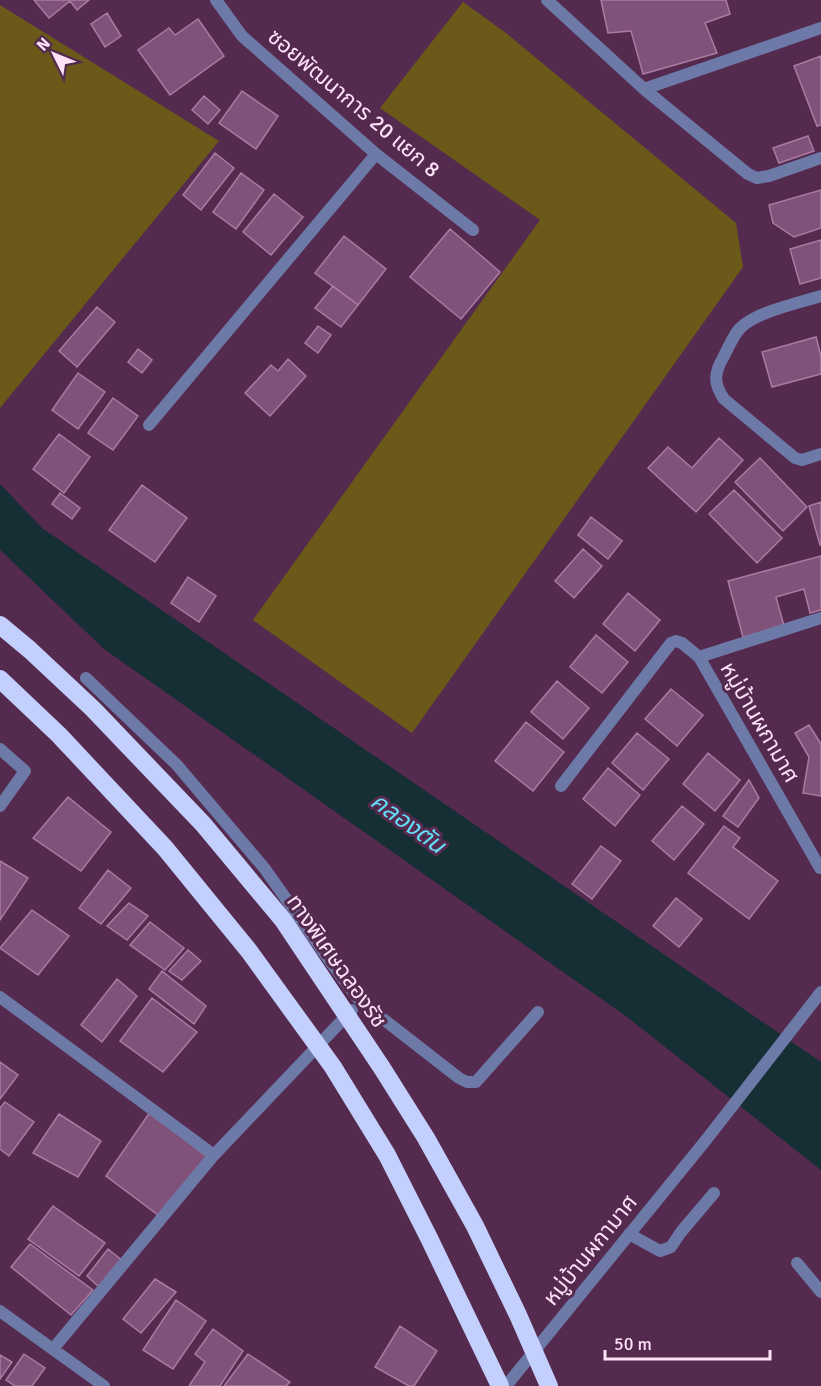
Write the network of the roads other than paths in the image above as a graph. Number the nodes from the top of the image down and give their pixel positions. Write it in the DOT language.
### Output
graph roads {
  1 [pos="216,0"];
  2 [pos="547,0"];
  3 [pos="821,28"];
  4 [pos="644,89"];
  5 [pos="376,154"];
  6 [pos="821,158"];
  7 [pos="473,230"];
  8 [pos="821,296"];
  9 [pos="149,426"];
  10 [pos="821,454"];
  11 [pos="821,618"];
  12 [pos="0,625"];
  13 [pos="699,657"];
  14 [pos="86,678"];
  15 [pos="0,679"];
  16 [pos="0,749"];
  17 [pos="561,786"];
  18 [pos="0,806"];
  19 [pos="821,869"];
  20 [pos="821,992"];
  21 [pos="0,997"];
  22 [pos="360,1001"];
  23 [pos="538,1012"];
  24 [pos="214,1155"];
  25 [pos="714,1193"];
  26 [pos="629,1234"];
  27 [pos="797,1263"];
  28 [pos="821,1292"];
  29 [pos="0,1311"];
  30 [pos="53,1349"];
  31 [pos="104,1386"];
  32 [pos="500,1386"];
  33 [pos="507,1386"];
  34 [pos="549,1386"];
  1 -- 5 [label="street, ซอยพัฒนาการ 20 แยก 8"];
  2 -- 4 [label="street"];
  3 -- 4 [label="street"];
  4 -- 6 [label="street"];
  5 -- 7 [label="street, ซอยพัฒนาการ 20 แยก 8"];
  5 -- 9 [label="street"];
  8 -- 10 [label="street"];
  11 -- 13 [label="street, หมู่บ้านผกามาศ"];
  12 -- 34 [label="highway, ทางพิเศษฉลองรัช, bridge"];
  13 -- 17 [label="street, หมู่บ้านผกามาศ"];
  13 -- 19 [label="street, หมู่บ้านผกามาศ"];
  14 -- 22 [label="street"];
  15 -- 32 [label="highway, bridge"];
  16 -- 18 [label="street"];
  20 -- 26 [label="street, หมู่บ้านผกามาศ"];
  21 -- 24 [label="street"];
  22 -- 23 [label="street"];
  22 -- 24 [label="street"];
  24 -- 30 [label="street"];
  25 -- 26 [label="street"];
  26 -- 33 [label="street, หมู่บ้านผกามาศ"];
  27 -- 28 [label="street"];
  29 -- 30 [label="street"];
  30 -- 31 [label="street"];
}
